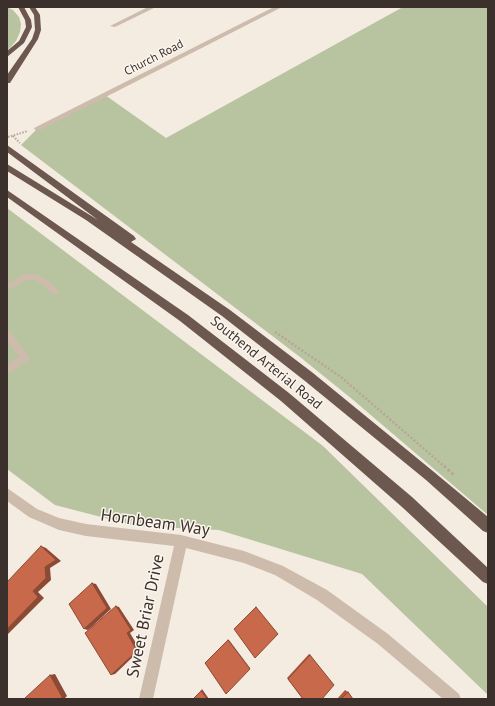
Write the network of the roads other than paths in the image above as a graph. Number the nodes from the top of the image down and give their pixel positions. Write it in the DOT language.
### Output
graph roads {
  1 [pos="32,7"];
  2 [pos="153,7"];
  3 [pos="279,7"];
  4 [pos="21,8"];
  5 [pos="113,26"];
  6 [pos="7,55"];
  7 [pos="7,81"];
  8 [pos="38,128"];
  9 [pos="7,148"];
  10 [pos="7,167"];
  11 [pos="7,193"];
  12 [pos="7,288"];
  13 [pos="55,292"];
  14 [pos="226,313"];
  15 [pos="7,334"];
  16 [pos="7,370"];
  17 [pos="7,494"];
  18 [pos="488,526"];
  19 [pos="181,541"];
  20 [pos="488,577"];
  21 [pos="146,699"];
  22 [pos="454,699"];
  1 -- 7 [label="highway"];
  2 -- 5 [label="street"];
  3 -- 8 [label="street, Church Road"];
  4 -- 6 [label="highway"];
  9 -- 14 [label="highway"];
  10 -- 14 [label="highway, Southend Arterial Road"];
  11 -- 20 [label="highway, Southend Arterial Road"];
  12 -- 13 [label="lane"];
  14 -- 18 [label="highway, Southend Arterial Road"];
  15 -- 16 [label="lane"];
  17 -- 19 [label="street, Hornbeam Way"];
  19 -- 21 [label="street, Sweet Briar Drive"];
  19 -- 22 [label="street, Hornbeam Way"];
}
